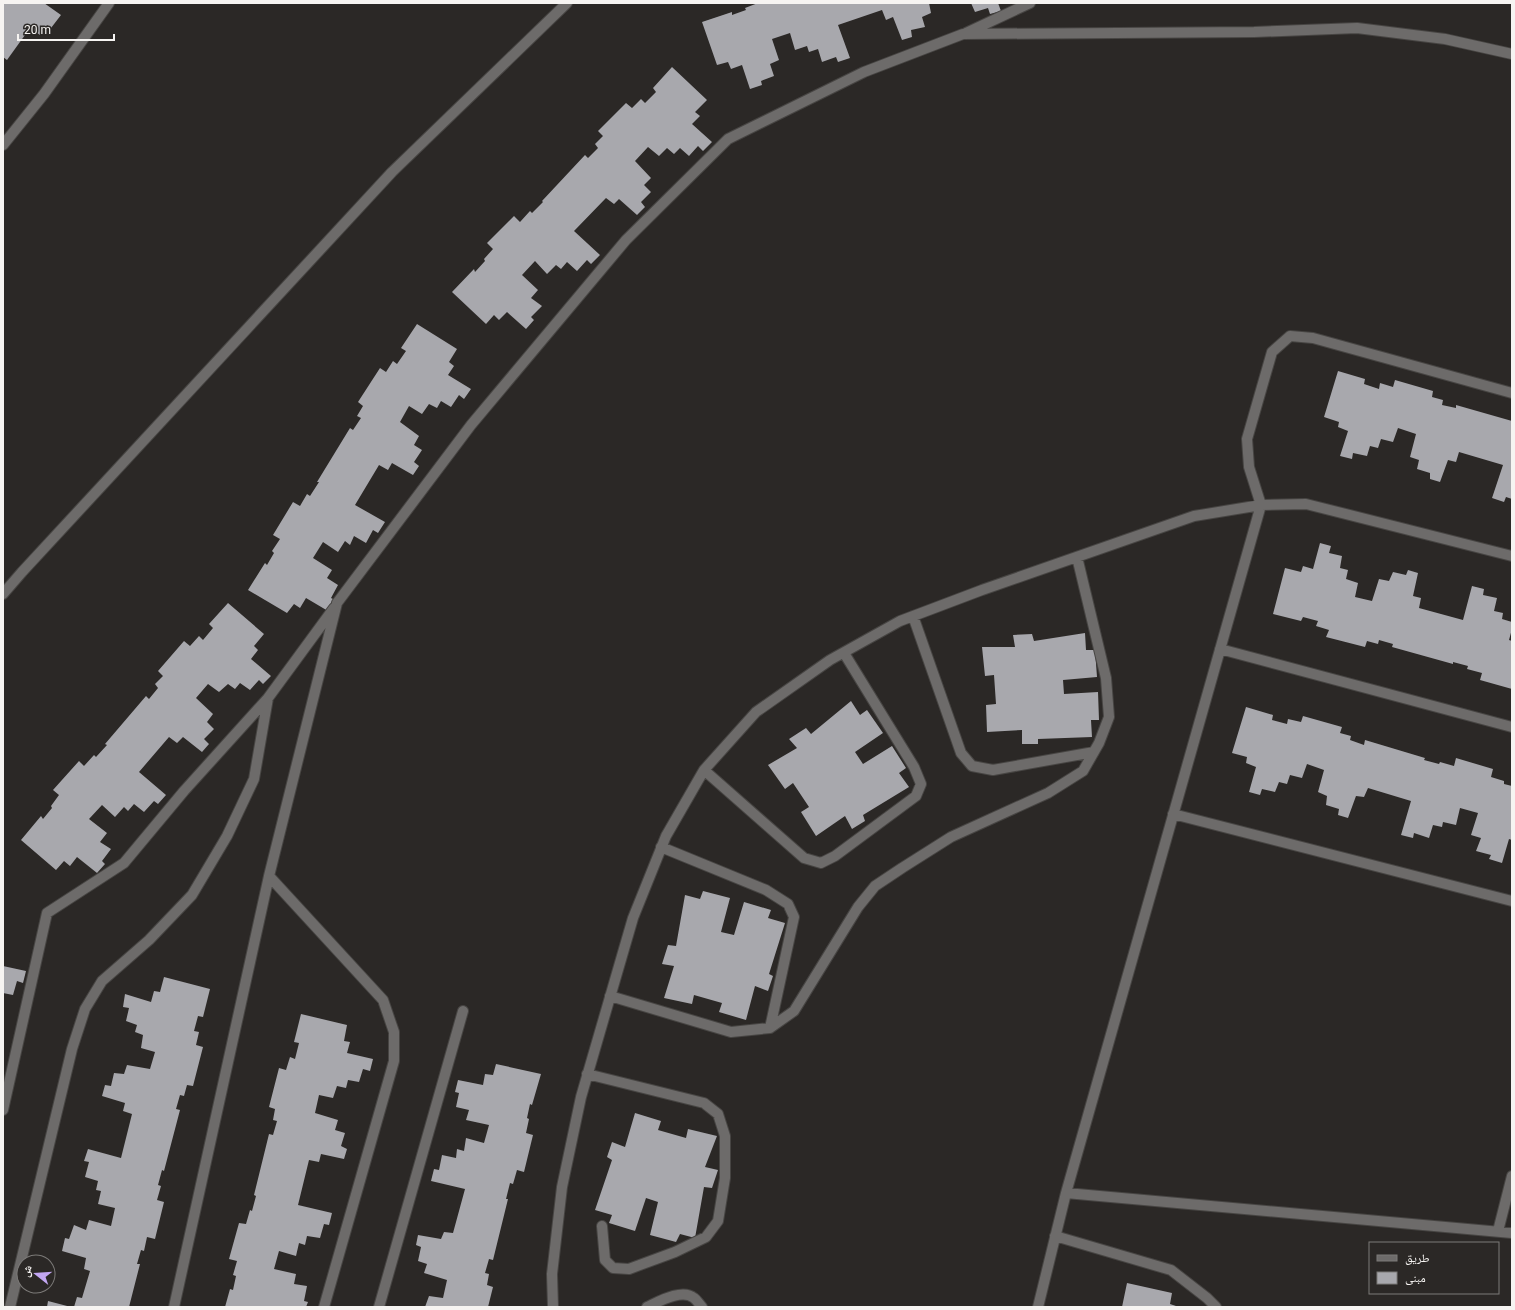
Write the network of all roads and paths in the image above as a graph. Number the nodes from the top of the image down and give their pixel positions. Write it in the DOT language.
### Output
graph roads {
  1 [pos="109,3"];
  2 [pos="567,3"];
  3 [pos="1030,3"];
  4 [pos="963,34"];
  5 [pos="1512,54"];
  6 [pos="3,145"];
  7 [pos="1512,394"];
  8 [pos="1261,505"];
  9 [pos="1512,556"];
  10 [pos="1077,557"];
  11 [pos="3,594"];
  12 [pos="337,603"];
  13 [pos="913,616"];
  14 [pos="1220,649"];
  15 [pos="844,653"];
  16 [pos="268,698"];
  17 [pos="1512,727"];
  18 [pos="1094,752"];
  19 [pos="704,770"];
  20 [pos="1174,814"];
  21 [pos="661,847"];
  22 [pos="269,876"];
  23 [pos="1512,901"];
  24 [pos="610,996"];
  25 [pos="463,1011"];
  26 [pos="770,1028"];
  27 [pos="587,1074"];
  28 [pos="3,1110"];
  29 [pos="1512,1176"];
  30 [pos="1066,1193"];
  31 [pos="602,1226"];
  32 [pos="1498,1231"];
  33 [pos="1512,1232"];
  34 [pos="1055,1236"];
  35 [pos="10,1307"];
  36 [pos="174,1307"];
  37 [pos="324,1307"];
  38 [pos="379,1307"];
  39 [pos="553,1307"];
  40 [pos="646,1307"];
  41 [pos="702,1307"];
  42 [pos="1038,1307"];
  43 [pos="1216,1307"];
  1 -- 6 [label="street"];
  2 -- 11 [label="street"];
  3 -- 4 [label="street"];
  4 -- 5 [label="street"];
  4 -- 12 [label="street"];
  7 -- 8 [label="street"];
  8 -- 9 [label="street"];
  8 -- 10 [label="street"];
  8 -- 14 [label="street"];
  10 -- 13 [label="street"];
  10 -- 18 [label="street"];
  12 -- 16 [label="street"];
  12 -- 22 [label="street"];
  13 -- 15 [label="street"];
  13 -- 18 [label="street"];
  14 -- 17 [label="street"];
  14 -- 20 [label="street"];
  15 -- 19 [label="street"];
  15 -- 19 [label="street"];
  16 -- 28 [label="street"];
  16 -- 35 [label="street"];
  18 -- 26 [label="street"];
  19 -- 21 [label="street"];
  20 -- 23 [label="street"];
  20 -- 30 [label="street"];
  21 -- 24 [label="street"];
  21 -- 26 [label="street"];
  22 -- 36 [label="street"];
  22 -- 37 [label="street"];
  24 -- 26 [label="street"];
  24 -- 27 [label="street"];
  25 -- 38 [label="street"];
  27 -- 31 [label="street"];
  27 -- 39 [label="street"];
  29 -- 32 [label="street"];
  30 -- 32 [label="street"];
  30 -- 34 [label="street"];
  32 -- 33 [label="street"];
  34 -- 42 [label="street"];
  34 -- 43 [label="street"];
  40 -- 41 [label="street"];
}
